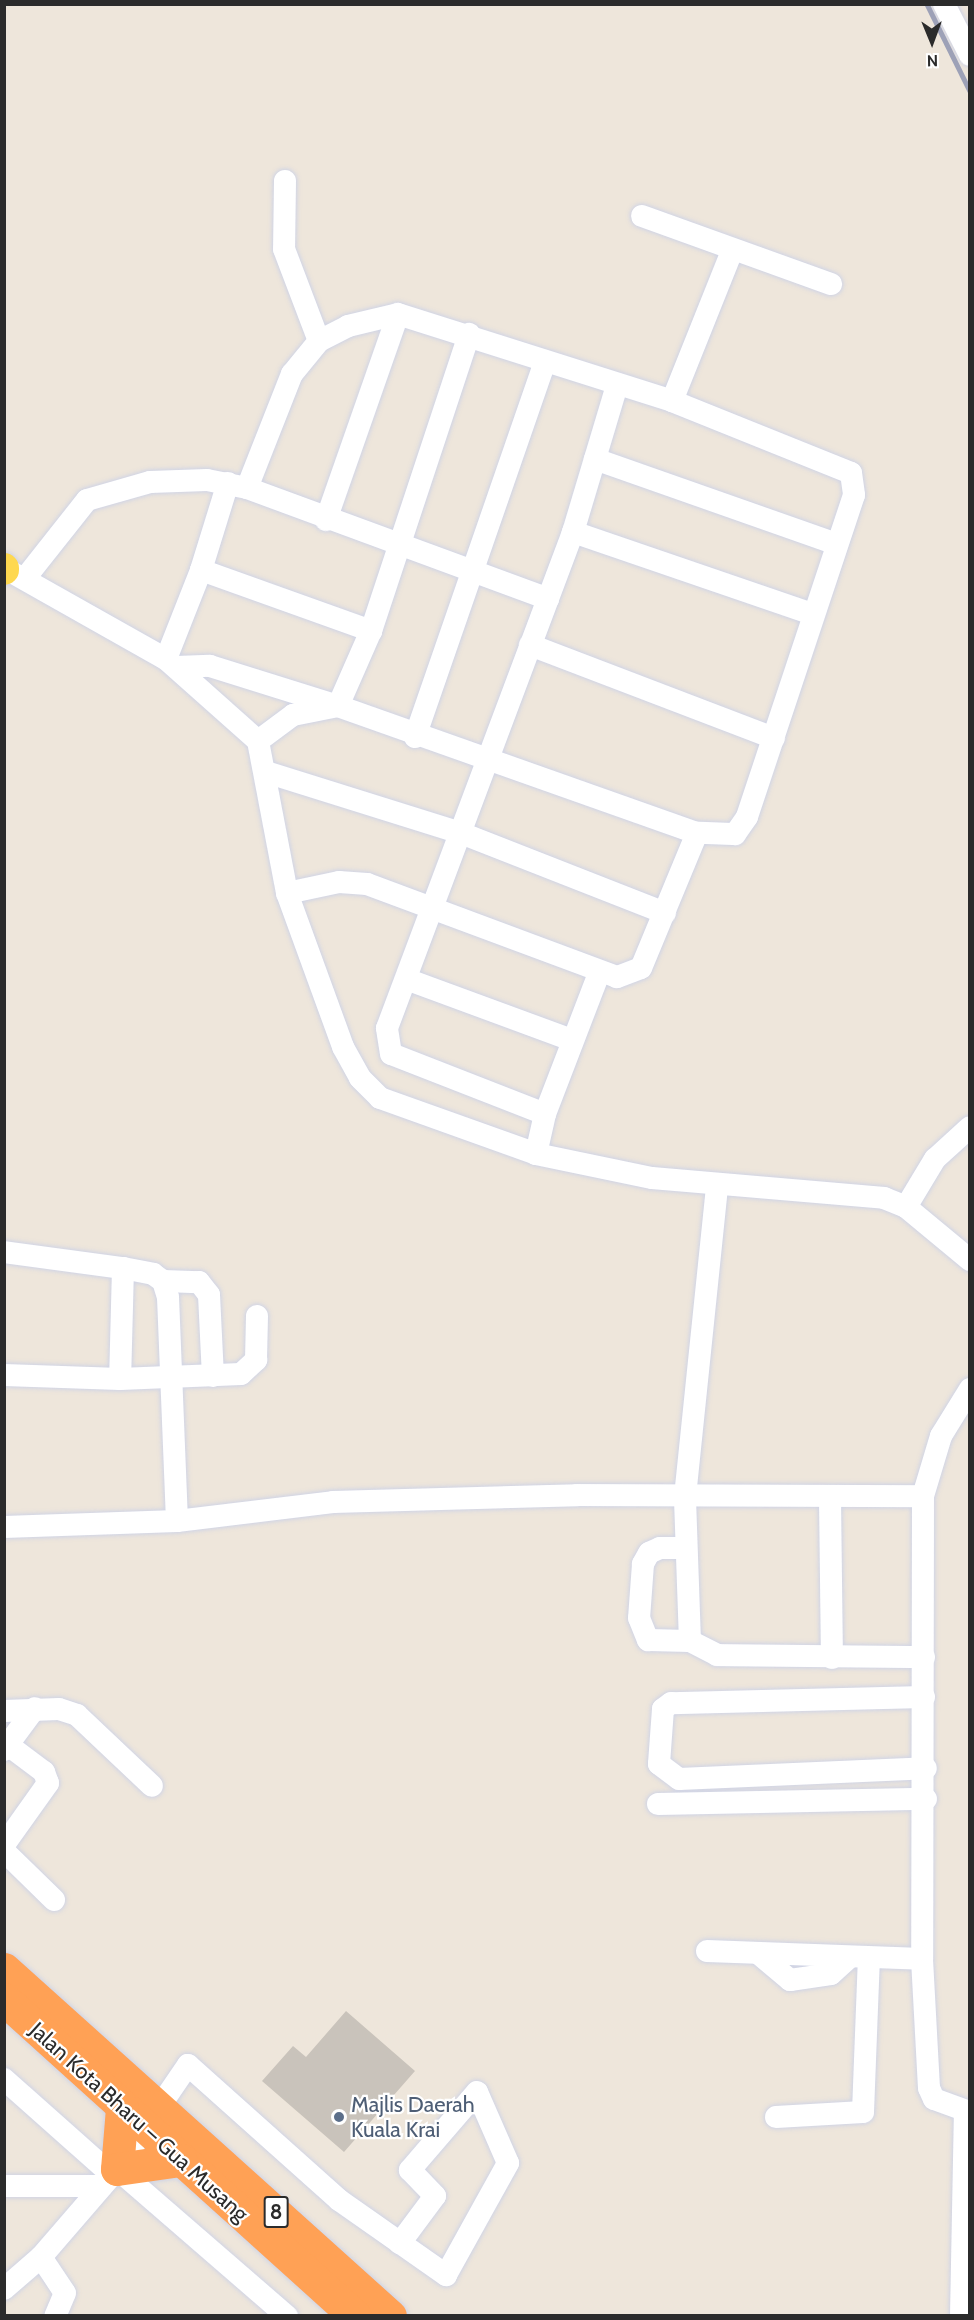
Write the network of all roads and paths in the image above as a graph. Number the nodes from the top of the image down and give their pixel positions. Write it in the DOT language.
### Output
graph roads {
  1 [pos="944,4"];
  2 [pos="969,55"];
  3 [pos="285,181"];
  4 [pos="642,216"];
  5 [pos="732,251"];
  6 [pos="831,284"];
  7 [pos="398,314"];
  8 [pos="469,334"];
  9 [pos="319,341"];
  10 [pos="544,362"];
  11 [pos="617,386"];
  12 [pos="672,401"];
  13 [pos="595,459"];
  14 [pos="238,485"];
  15 [pos="326,519"];
  16 [pos="573,532"];
  17 [pos="837,544"];
  18 [pos="398,547"];
  19 [pos="201,570"];
  20 [pos="10,571"];
  21 [pos="471,571"];
  22 [pos="548,599"];
  23 [pos="813,614"];
  24 [pos="371,631"];
  25 [pos="530,645"];
  26 [pos="171,663"];
  27 [pos="338,706"];
  28 [pos="415,737"];
  29 [pos="774,738"];
  30 [pos="258,741"];
  31 [pos="489,761"];
  32 [pos="266,772"];
  33 [pos="461,833"];
  34 [pos="697,833"];
  35 [pos="287,893"];
  36 [pos="432,908"];
  37 [pos="665,913"];
  38 [pos="599,973"];
  39 [pos="406,979"];
  40 [pos="572,1040"];
  41 [pos="545,1114"];
  42 [pos="969,1126"];
  43 [pos="536,1154"];
  44 [pos="717,1187"];
  45 [pos="906,1207"];
  46 [pos="4,1252"];
  47 [pos="969,1260"];
  48 [pos="123,1268"];
  49 [pos="163,1281"];
  50 [pos="257,1316"];
  51 [pos="4,1375"];
  52 [pos="213,1376"];
  53 [pos="120,1379"];
  54 [pos="171,1379"];
  55 [pos="969,1389"];
  56 [pos="923,1496"];
  57 [pos="830,1497"];
  58 [pos="685,1499"];
  59 [pos="177,1521"];
  60 [pos="4,1527"];
  61 [pos="685,1548"];
  62 [pos="690,1641"];
  63 [pos="924,1657"];
  64 [pos="832,1658"];
  65 [pos="924,1697"];
  66 [pos="35,1708"];
  67 [pos="4,1712"];
  68 [pos="6,1747"];
  69 [pos="926,1768"];
  70 [pos="152,1786"];
  71 [pos="926,1799"];
  72 [pos="658,1803"];
  73 [pos="4,1845"];
  74 [pos="4,1851"];
  75 [pos="54,1900"];
  76 [pos="707,1951"];
  77 [pos="859,1959"];
  78 [pos="922,1959"];
  79 [pos="4,1969"];
  80 [pos="4,1999"];
  81 [pos="4,2079"];
  82 [pos="967,2112"];
  83 [pos="143,2116"];
  84 [pos="776,2117"];
  85 [pos="180,2160"];
  86 [pos="110,2177"];
  87 [pos="4,2186"];
  88 [pos="400,2243"];
  89 [pos="41,2257"];
  90 [pos="4,2289"];
  91 [pos="55,2316"];
  92 [pos="287,2316"];
  93 [pos="355,2316"];
  94 [pos="390,2316"];
  95 [pos="961,2316"];
  1 -- 2 [label="street"];
  3 -- 9 [label="street"];
  4 -- 5 [label="street"];
  5 -- 6 [label="street"];
  5 -- 12 [label="street"];
  7 -- 8 [label="street"];
  7 -- 9 [label="street"];
  7 -- 15 [label="street"];
  8 -- 10 [label="street"];
  8 -- 18 [label="street"];
  9 -- 14 [label="street"];
  10 -- 11 [label="street"];
  10 -- 21 [label="street"];
  11 -- 12 [label="street"];
  11 -- 13 [label="street"];
  12 -- 17 [label="street"];
  13 -- 16 [label="street"];
  13 -- 17 [label="street"];
  14 -- 15 [label="street"];
  14 -- 19 [label="street"];
  14 -- 20 [label="street"];
  15 -- 18 [label="street"];
  16 -- 22 [label="street"];
  16 -- 23 [label="street"];
  17 -- 23 [label="street"];
  18 -- 21 [label="street"];
  18 -- 24 [label="street"];
  19 -- 24 [label="street"];
  19 -- 26 [label="street"];
  20 -- 26 [label="street"];
  21 -- 22 [label="street"];
  21 -- 28 [label="street"];
  22 -- 25 [label="street"];
  23 -- 29 [label="street"];
  24 -- 27 [label="street"];
  25 -- 29 [label="street"];
  25 -- 31 [label="street"];
  26 -- 27 [label="street"];
  26 -- 30 [label="street"];
  27 -- 28 [label="street"];
  27 -- 30 [label="street"];
  28 -- 31 [label="street"];
  29 -- 34 [label="street"];
  30 -- 32 [label="street"];
  31 -- 33 [label="street"];
  31 -- 34 [label="street"];
  32 -- 33 [label="street"];
  32 -- 35 [label="street"];
  33 -- 36 [label="street"];
  33 -- 37 [label="street"];
  34 -- 37 [label="street"];
  35 -- 36 [label="street"];
  35 -- 43 [label="street"];
  36 -- 38 [label="street"];
  36 -- 39 [label="street"];
  37 -- 38 [label="street"];
  38 -- 40 [label="street"];
  39 -- 40 [label="street"];
  39 -- 41 [label="street"];
  40 -- 41 [label="street"];
  41 -- 43 [label="street"];
  42 -- 45 [label="street"];
  43 -- 44 [label="street"];
  44 -- 45 [label="street"];
  44 -- 58 [label="street"];
  45 -- 47 [label="street"];
  46 -- 48 [label="street"];
  48 -- 49 [label="street"];
  48 -- 53 [label="street"];
  49 -- 52 [label="street"];
  49 -- 54 [label="street"];
  50 -- 52 [label="street"];
  51 -- 53 [label="street"];
  52 -- 54 [label="street"];
  53 -- 54 [label="street"];
  54 -- 59 [label="street"];
  55 -- 56 [label="street"];
  56 -- 57 [label="street"];
  56 -- 63 [label="street"];
  57 -- 58 [label="street"];
  57 -- 64 [label="street"];
  58 -- 59 [label="street"];
  58 -- 61 [label="street"];
  59 -- 60 [label="street"];
  61 -- 62 [label="street"];
  61 -- 62 [label="street"];
  62 -- 64 [label="street"];
  63 -- 64 [label="street"];
  63 -- 65 [label="street"];
  65 -- 69 [label="street"];
  65 -- 69 [label="street"];
  66 -- 67 [label="street"];
  66 -- 68 [label="street"];
  66 -- 70 [label="street"];
  68 -- 73 [label="street"];
  69 -- 71 [label="street"];
  71 -- 72 [label="street"];
  71 -- 78 [label="street"];
  74 -- 75 [label="street"];
  76 -- 77 [label="street"];
  77 -- 78 [label="street"];
  77 -- 84 [label="street"];
  78 -- 82 [label="street"];
  79 -- 83 [label="highway, Jalan Kota Bharu – Gua Musang"];
  80 -- 83 [label="highway, Jalan Kota Bharu – Gua Musang / 8"];
  81 -- 86 [label="street"];
  82 -- 95 [label="street"];
  83 -- 85 [label="highway, Jalan Kota Bharu – Gua Musang / 8"];
  83 -- 86 [label="highway"];
  83 -- 88 [label="street"];
  83 -- 94 [label="highway, Jalan Kota Bharu – Gua Musang / 8"];
  85 -- 86 [label="highway"];
  85 -- 93 [label="highway, Jalan Kota Bharu – Gua Musang / 8"];
  86 -- 87 [label="street"];
  86 -- 89 [label="street"];
  86 -- 92 [label="street"];
  88 -- 88 [label="street"];
  89 -- 90 [label="street"];
  89 -- 91 [label="street"];
}
